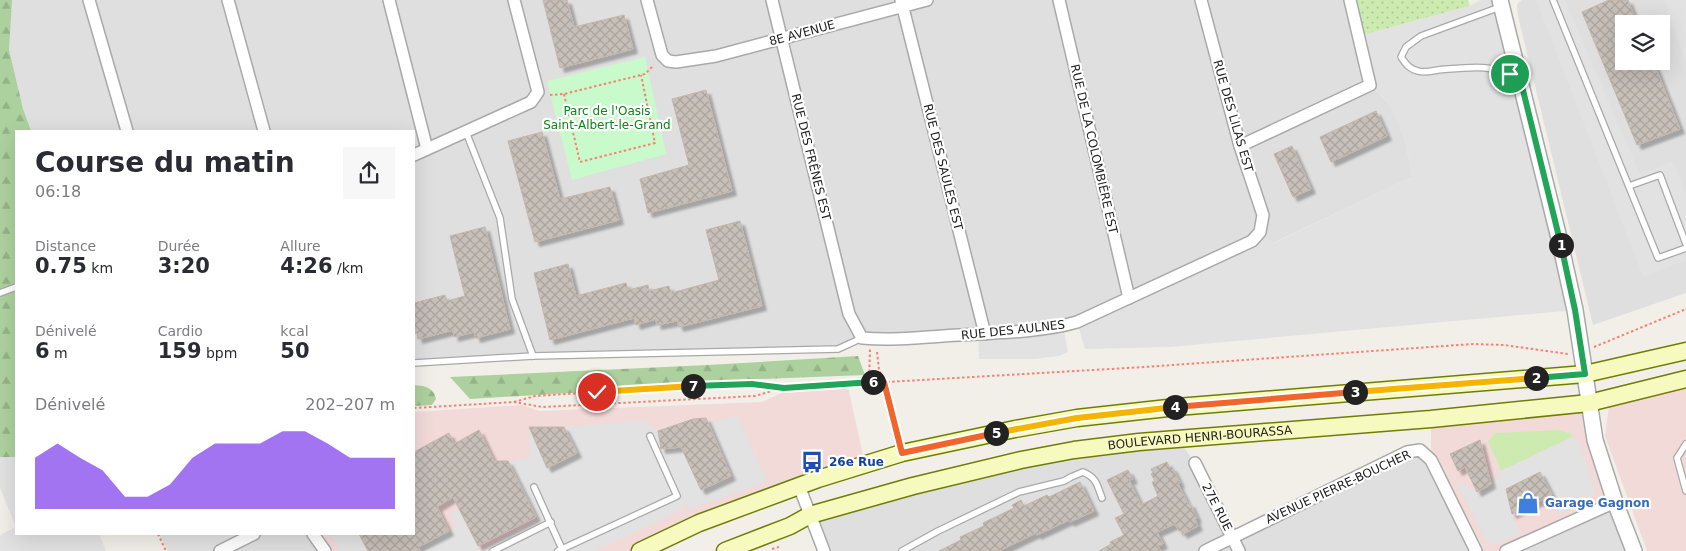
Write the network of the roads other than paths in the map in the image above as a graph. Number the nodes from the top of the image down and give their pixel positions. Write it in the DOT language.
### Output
graph roads {
  1 [pos="90,0"];
  2 [pos="228,0"];
  3 [pos="389,0"];
  4 [pos="514,0"];
  5 [pos="647,0"];
  6 [pos="772,0"];
  7 [pos="927,0"];
  8 [pos="1059,0"];
  9 [pos="1201,0"];
  10 [pos="1350,0"];
  11 [pos="1553,0"];
  12 [pos="902,3"];
  13 [pos="1501,3"];
  14 [pos="782,39"];
  15 [pos="1521,82"];
  16 [pos="127,130"];
  17 [pos="264,130"];
  18 [pos="466,132"];
  19 [pos="1240,146"];
  20 [pos="427,149"];
  21 [pos="415,155"];
  22 [pos="1629,186"];
  23 [pos="1260,232"];
  24 [pos="1686,246"];
  25 [pos="15,287"];
  26 [pos="0,293"];
  27 [pos="1128,298"];
  28 [pos="985,334"];
  29 [pos="870,339"];
  30 [pos="1686,351"];
  31 [pos="533,356"];
  32 [pos="415,363"];
  33 [pos="1585,374"];
  34 [pos="1686,379"];
  35 [pos="1589,403"];
  36 [pos="650,436"];
  37 [pos="1686,444"];
  38 [pos="1195,463"];
  39 [pos="799,486"];
  40 [pos="534,487"];
  41 [pos="1686,491"];
  42 [pos="1102,498"];
  43 [pos="1615,502"];
  44 [pos="810,516"];
  45 [pos="551,522"];
  46 [pos="252,535"];
  47 [pos="314,535"];
  48 [pos="1232,537"];
  49 [pos="561,550"];
  50 [pos="220,551"];
  51 [pos="325,551"];
  52 [pos="493,551"];
  53 [pos="640,551"];
  54 [pos="725,551"];
  55 [pos="824,551"];
  56 [pos="902,551"];
  57 [pos="1206,551"];
  58 [pos="1239,551"];
  59 [pos="1476,551"];
  60 [pos="1506,551"];
  61 [pos="1634,551"];
  1 -- 16 [label="street"];
  2 -- 17 [label="street"];
  3 -- 20 [label="street"];
  4 -- 18 [label="street"];
  5 -- 14 [label="street, 8E AVENUE"];
  6 -- 14 [label="street, RUE DES FRÊNES EST"];
  7 -- 12 [label="street, 8E AVENUE"];
  8 -- 27 [label="street, RUE DE LA COLOMBIÈRE EST"];
  9 -- 19 [label="street, RUE DES LILAS EST"];
  10 -- 19 [label="street"];
  11 -- 22 [label="lane"];
  12 -- 14 [label="street, 8E AVENUE"];
  12 -- 28 [label="street, RUE DES SAULES EST"];
  13 -- 15 [label="street"];
  13 -- 15 [label="lane"];
  14 -- 29 [label="street, RUE DES FRÊNES EST"];
  15 -- 33 [label="street"];
  18 -- 20 [label="street"];
  18 -- 31 [label="lane"];
  19 -- 23 [label="street, RUE DES LILAS EST"];
  20 -- 21 [label="street"];
  22 -- 24 [label="lane"];
  22 -- 24 [label="lane"];
  23 -- 27 [label="street, RUE DES AULNES"];
  25 -- 26 [label="lane"];
  27 -- 28 [label="street, RUE DES AULNES"];
  28 -- 29 [label="street, RUE DES AULNES"];
  29 -- 31 [label="lane"];
  30 -- 33 [label="main road"];
  31 -- 32 [label="lane"];
  33 -- 35 [label="street"];
  33 -- 39 [label="main road"];
  34 -- 35 [label="main road, BOULEVARD HENRI-BOURASSA"];
  35 -- 43 [label="street"];
  35 -- 44 [label="main road, BOULEVARD HENRI-BOURASSA"];
  36 -- 49 [label="lane"];
  37 -- 41 [label="lane"];
  38 -- 48 [label="street, 27E RUE"];
  39 -- 44 [label="street"];
  39 -- 53 [label="main road"];
  40 -- 45 [label="lane"];
  42 -- 56 [label="lane"];
  43 -- 60 [label="street"];
  43 -- 61 [label="street"];
  44 -- 54 [label="main road, BOULEVARD HENRI-BOURASSA"];
  44 -- 55 [label="street"];
  45 -- 49 [label="lane"];
  45 -- 52 [label="lane"];
  46 -- 50 [label="street"];
  47 -- 51 [label="street"];
  48 -- 57 [label="street, AVENUE PIERRE-BOUCHER"];
  48 -- 58 [label="street, 27E RUE"];
  48 -- 59 [label="street, AVENUE PIERRE-BOUCHER"];
}
